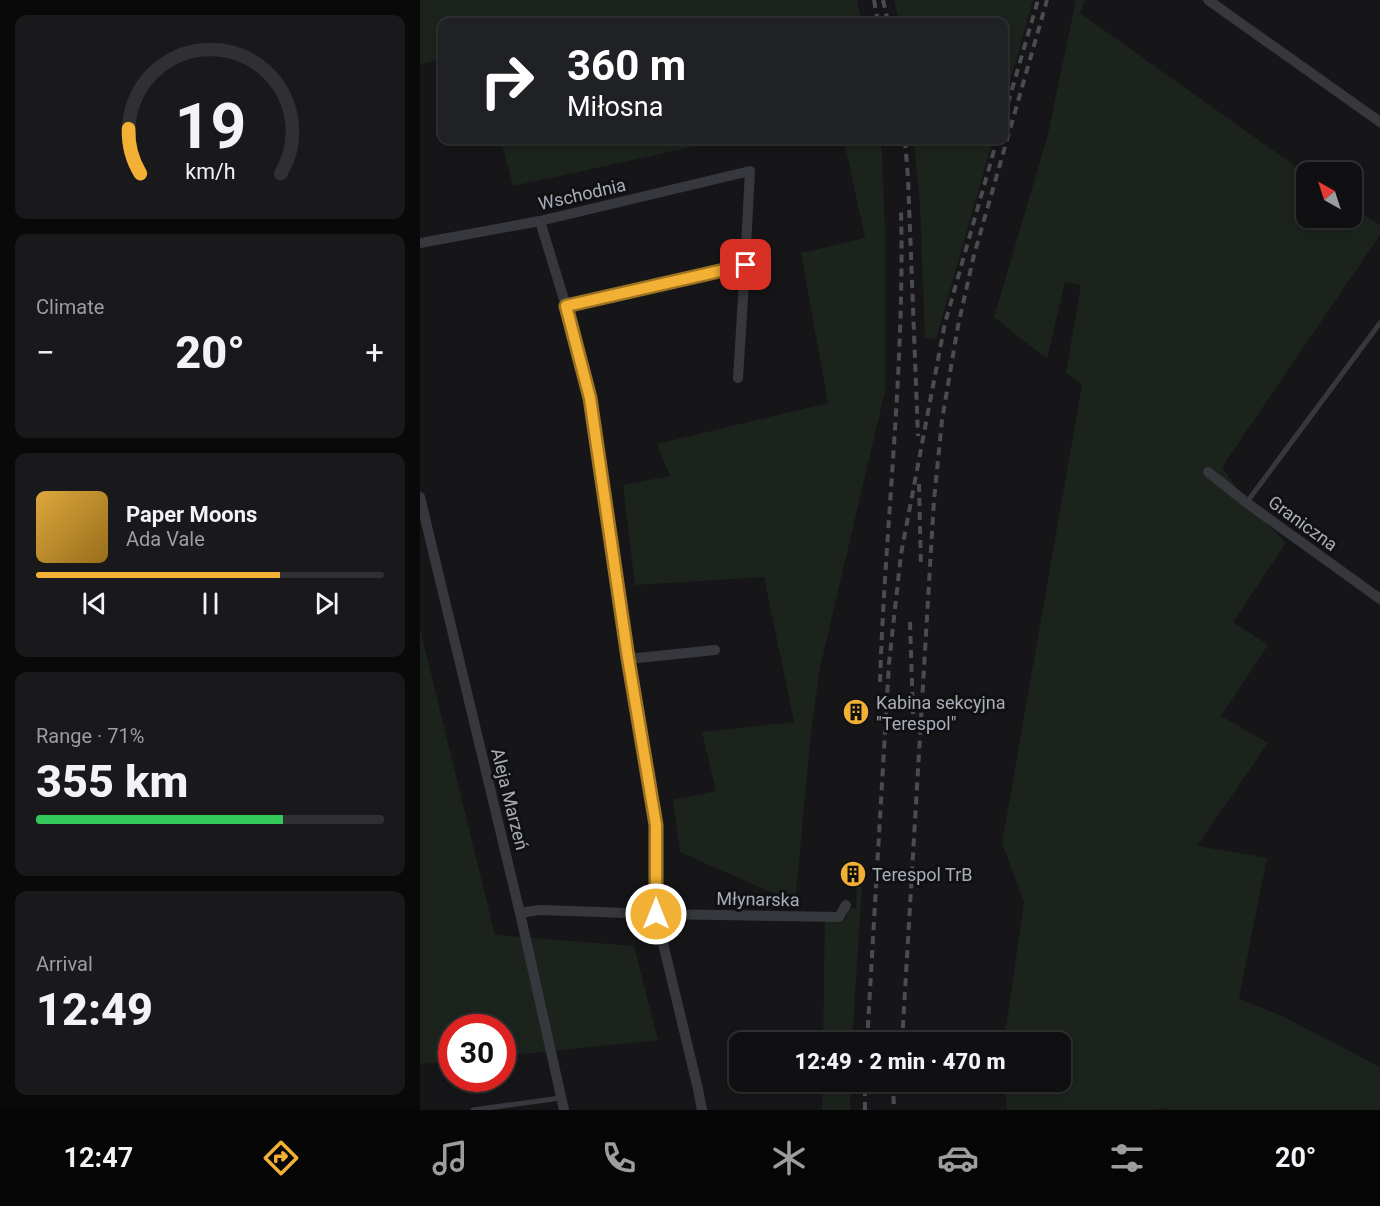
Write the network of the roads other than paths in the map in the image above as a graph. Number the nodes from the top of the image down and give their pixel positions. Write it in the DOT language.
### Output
graph roads {
  1 [pos="1208,0"];
  2 [pos="1380,122"];
  3 [pos="540,221"];
  4 [pos="420,243"];
  5 [pos="746,265"];
  6 [pos="566,306"];
  7 [pos="1380,322"];
  8 [pos="738,378"];
  9 [pos="1208,472"];
  10 [pos="420,497"];
  11 [pos="1247,503"];
  12 [pos="1380,599"];
  13 [pos="715,650"];
  14 [pos="628,658"];
  15 [pos="846,905"];
  16 [pos="520,913"];
  17 [pos="656,914"];
  18 [pos="561,1098"];
  19 [pos="473,1110"];
  20 [pos="564,1110"];
  21 [pos="702,1110"];
  1 -- 2 [label="street"];
  3 -- 4 [label="street, Wschodnia"];
  3 -- 5 [label="street, Wschodnia"];
  3 -- 6 [label="street"];
  5 -- 6 [label="street"];
  5 -- 8 [label="street"];
  6 -- 14 [label="street"];
  7 -- 11 [label="lane"];
  9 -- 11 [label="street, Graniczna"];
  10 -- 16 [label="street, Aleja Marzeń"];
  11 -- 12 [label="street, Graniczna"];
  13 -- 14 [label="street"];
  14 -- 17 [label="street"];
  15 -- 17 [label="street, Młynarska"];
  16 -- 17 [label="street, Młynarska"];
  16 -- 18 [label="street, Aleja Marzeń"];
  17 -- 21 [label="street"];
  18 -- 19 [label="lane"];
  18 -- 20 [label="street, Aleja Marzeń"];
}
